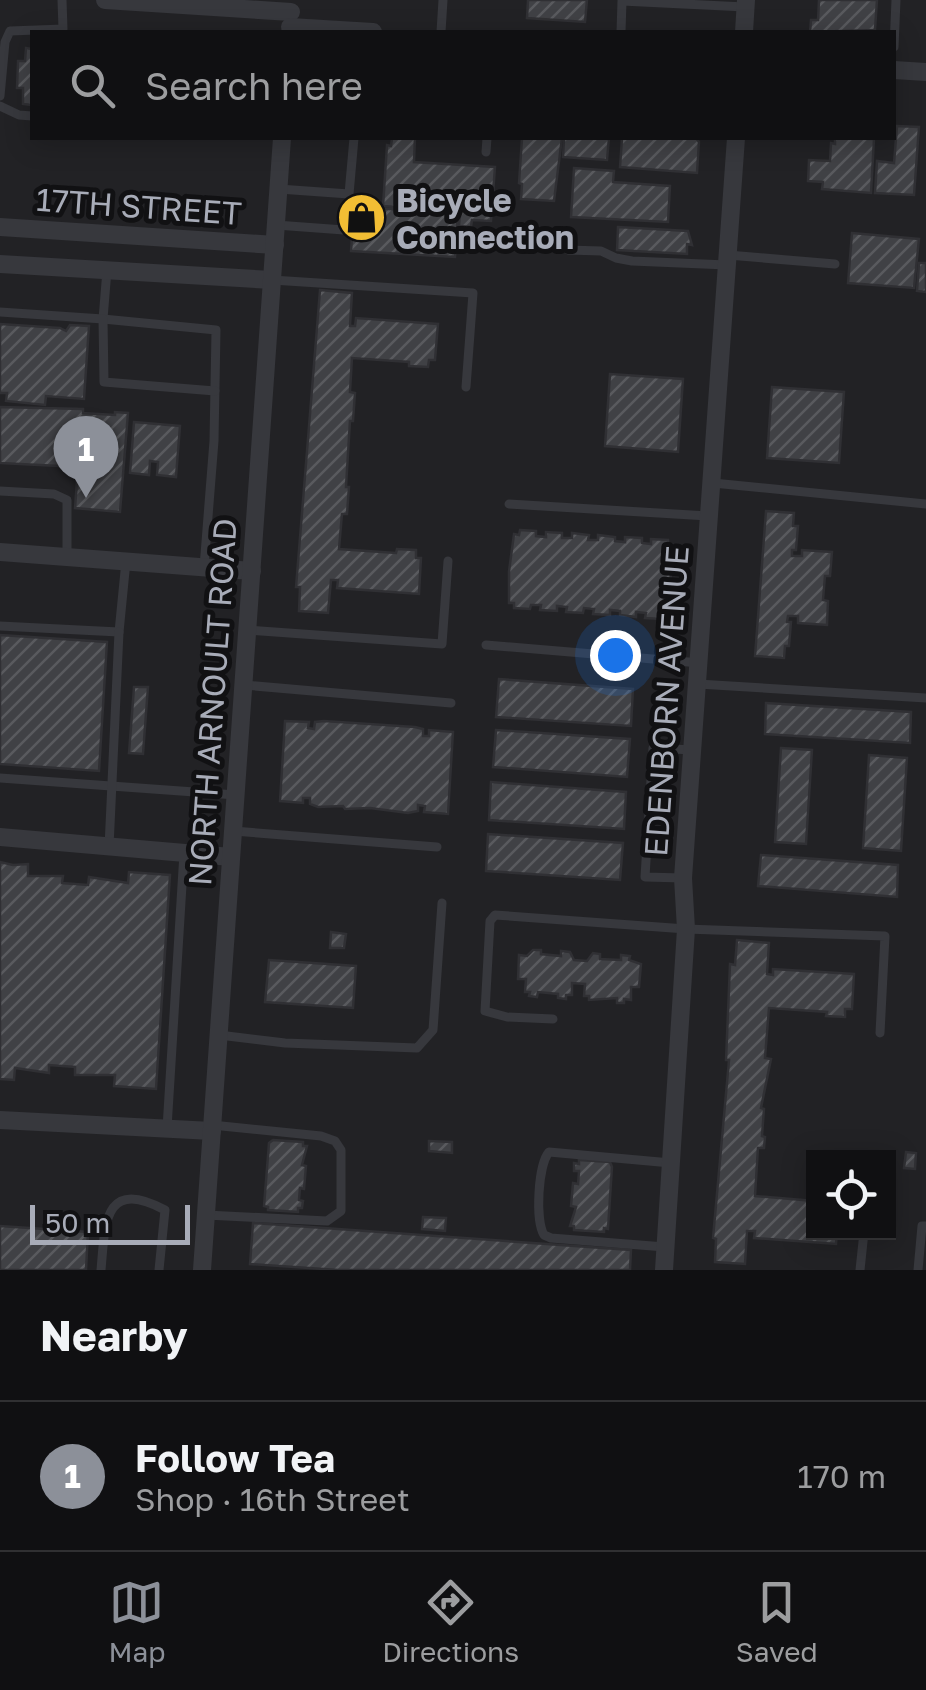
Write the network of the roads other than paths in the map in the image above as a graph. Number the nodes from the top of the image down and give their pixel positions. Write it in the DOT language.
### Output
graph roads {
  1 [pos="62,0"];
  2 [pos="105,0"];
  3 [pos="443,0"];
  4 [pos="622,0"];
  5 [pos="896,0"];
  6 [pos="746,3"];
  7 [pos="290,18"];
  8 [pos="64,30"];
  9 [pos="361,30"];
  10 [pos="441,30"];
  11 [pos="621,30"];
  12 [pos="744,30"];
  13 [pos="895,30"];
  14 [pos="30,31"];
  15 [pos="896,70"];
  16 [pos="926,72"];
  17 [pos="0,96"];
  18 [pos="0,106"];
  19 [pos="30,116"];
  20 [pos="282,140"];
  21 [pos="354,140"];
  22 [pos="487,140"];
  23 [pos="736,140"];
  24 [pos="486,152"];
  25 [pos="279,188"];
  26 [pos="276,225"];
  27 [pos="0,227"];
  28 [pos="344,230"];
  29 [pos="274,246"];
  30 [pos="568,250"];
  31 [pos="728,260"];
  32 [pos="0,264"];
  33 [pos="835,264"];
  34 [pos="107,270"];
  35 [pos="272,280"];
  36 [pos="0,312"];
  37 [pos="102,320"];
  38 [pos="466,386"];
  39 [pos="214,391"];
  40 [pos="713,483"];
  41 [pos="0,491"];
  42 [pos="509,504"];
  43 [pos="926,504"];
  44 [pos="710,516"];
  45 [pos="0,552"];
  46 [pos="67,557"];
  47 [pos="448,561"];
  48 [pos="126,562"];
  49 [pos="204,568"];
  50 [pos="252,571"];
  51 [pos="0,626"];
  52 [pos="248,630"];
  53 [pos="118,632"];
  54 [pos="486,645"];
  55 [pos="700,663"];
  56 [pos="698,684"];
  57 [pos="244,685"];
  58 [pos="926,698"];
  59 [pos="451,703"];
  60 [pos="692,750"];
  61 [pos="0,778"];
  62 [pos="111,786"];
  63 [pos="236,795"];
  64 [pos="233,831"];
  65 [pos="0,837"];
  66 [pos="109,846"];
  67 [pos="437,847"];
  68 [pos="184,853"];
  69 [pos="232,857"];
  70 [pos="682,878"];
  71 [pos="442,904"];
  72 [pos="686,929"];
  73 [pos="553,1019"];
  74 [pos="880,1033"];
  75 [pos="219,1036"];
  76 [pos="0,1120"];
  77 [pos="167,1128"];
  78 [pos="212,1128"];
  79 [pos="671,1162"];
  80 [pos="206,1215"];
  81 [pos="926,1226"];
  82 [pos="863,1240"];
  83 [pos="665,1247"];
  84 [pos="101,1270"];
  85 [pos="159,1270"];
  86 [pos="202,1270"];
  87 [pos="664,1270"];
  88 [pos="860,1270"];
  89 [pos="918,1270"];
  1 -- 8 [label="lane"];
  2 -- 7 [label="street"];
  3 -- 10 [label="lane"];
  4 -- 6 [label="lane"];
  4 -- 11 [label="lane"];
  5 -- 13 [label="lane"];
  6 -- 12 [label="street"];
  7 -- 9 [label="street"];
  14 -- 17 [label="lane"];
  15 -- 16 [label="street"];
  18 -- 19 [label="lane"];
  20 -- 25 [label="street, NORTH ARNOULT ROAD"];
  21 -- 25 [label="lane"];
  22 -- 24 [label="lane"];
  23 -- 31 [label="street, EDENBORN AVENUE"];
  25 -- 26 [label="street, NORTH ARNOULT ROAD"];
  26 -- 28 [label="lane"];
  26 -- 29 [label="street, NORTH ARNOULT ROAD"];
  27 -- 29 [label="street, 17TH STREET"];
  29 -- 35 [label="street, NORTH ARNOULT ROAD"];
  30 -- 31 [label="lane"];
  31 -- 33 [label="lane"];
  31 -- 40 [label="street, EDENBORN AVENUE"];
  32 -- 34 [label="street, 17TH STREET"];
  34 -- 35 [label="street, 17TH STREET"];
  34 -- 37 [label="lane"];
  35 -- 38 [label="lane"];
  35 -- 50 [label="street, NORTH ARNOULT ROAD"];
  36 -- 37 [label="lane"];
  37 -- 39 [label="lane"];
  37 -- 39 [label="lane"];
  39 -- 49 [label="lane"];
  40 -- 43 [label="lane"];
  40 -- 44 [label="street, EDENBORN AVENUE"];
  41 -- 46 [label="lane"];
  42 -- 44 [label="lane"];
  44 -- 55 [label="street, EDENBORN AVENUE"];
  45 -- 46 [label="street"];
  46 -- 48 [label="street"];
  47 -- 52 [label="lane"];
  48 -- 49 [label="street"];
  48 -- 53 [label="lane"];
  49 -- 50 [label="street"];
  50 -- 52 [label="street, NORTH ARNOULT ROAD"];
  51 -- 53 [label="lane"];
  52 -- 57 [label="street, NORTH ARNOULT ROAD"];
  53 -- 62 [label="lane"];
  54 -- 55 [label="lane"];
  55 -- 56 [label="street, EDENBORN AVENUE"];
  56 -- 58 [label="lane"];
  56 -- 60 [label="street, EDENBORN AVENUE"];
  57 -- 59 [label="lane"];
  57 -- 63 [label="street, NORTH ARNOULT ROAD"];
  60 -- 70 [label="street, EDENBORN AVENUE"];
  60 -- 70 [label="lane"];
  61 -- 62 [label="lane"];
  62 -- 63 [label="lane"];
  62 -- 66 [label="lane"];
  63 -- 64 [label="street, NORTH ARNOULT ROAD"];
  64 -- 67 [label="lane"];
  64 -- 69 [label="street, NORTH ARNOULT ROAD"];
  65 -- 66 [label="street"];
  66 -- 68 [label="street"];
  68 -- 69 [label="street"];
  68 -- 77 [label="lane"];
  69 -- 75 [label="street, NORTH ARNOULT ROAD"];
  70 -- 72 [label="street, EDENBORN AVENUE"];
  71 -- 75 [label="lane"];
  72 -- 73 [label="lane"];
  72 -- 74 [label="lane"];
  72 -- 79 [label="street, EDENBORN AVENUE"];
  75 -- 78 [label="street, NORTH ARNOULT ROAD"];
  76 -- 77 [label="street"];
  77 -- 78 [label="street"];
  78 -- 80 [label="street, NORTH ARNOULT ROAD"];
  78 -- 80 [label="lane"];
  79 -- 83 [label="street, EDENBORN AVENUE"];
  79 -- 83 [label="lane"];
  80 -- 86 [label="street, NORTH ARNOULT ROAD"];
  81 -- 89 [label="lane"];
  82 -- 88 [label="lane"];
  83 -- 87 [label="street, EDENBORN AVENUE"];
  84 -- 85 [label="lane"];
}
